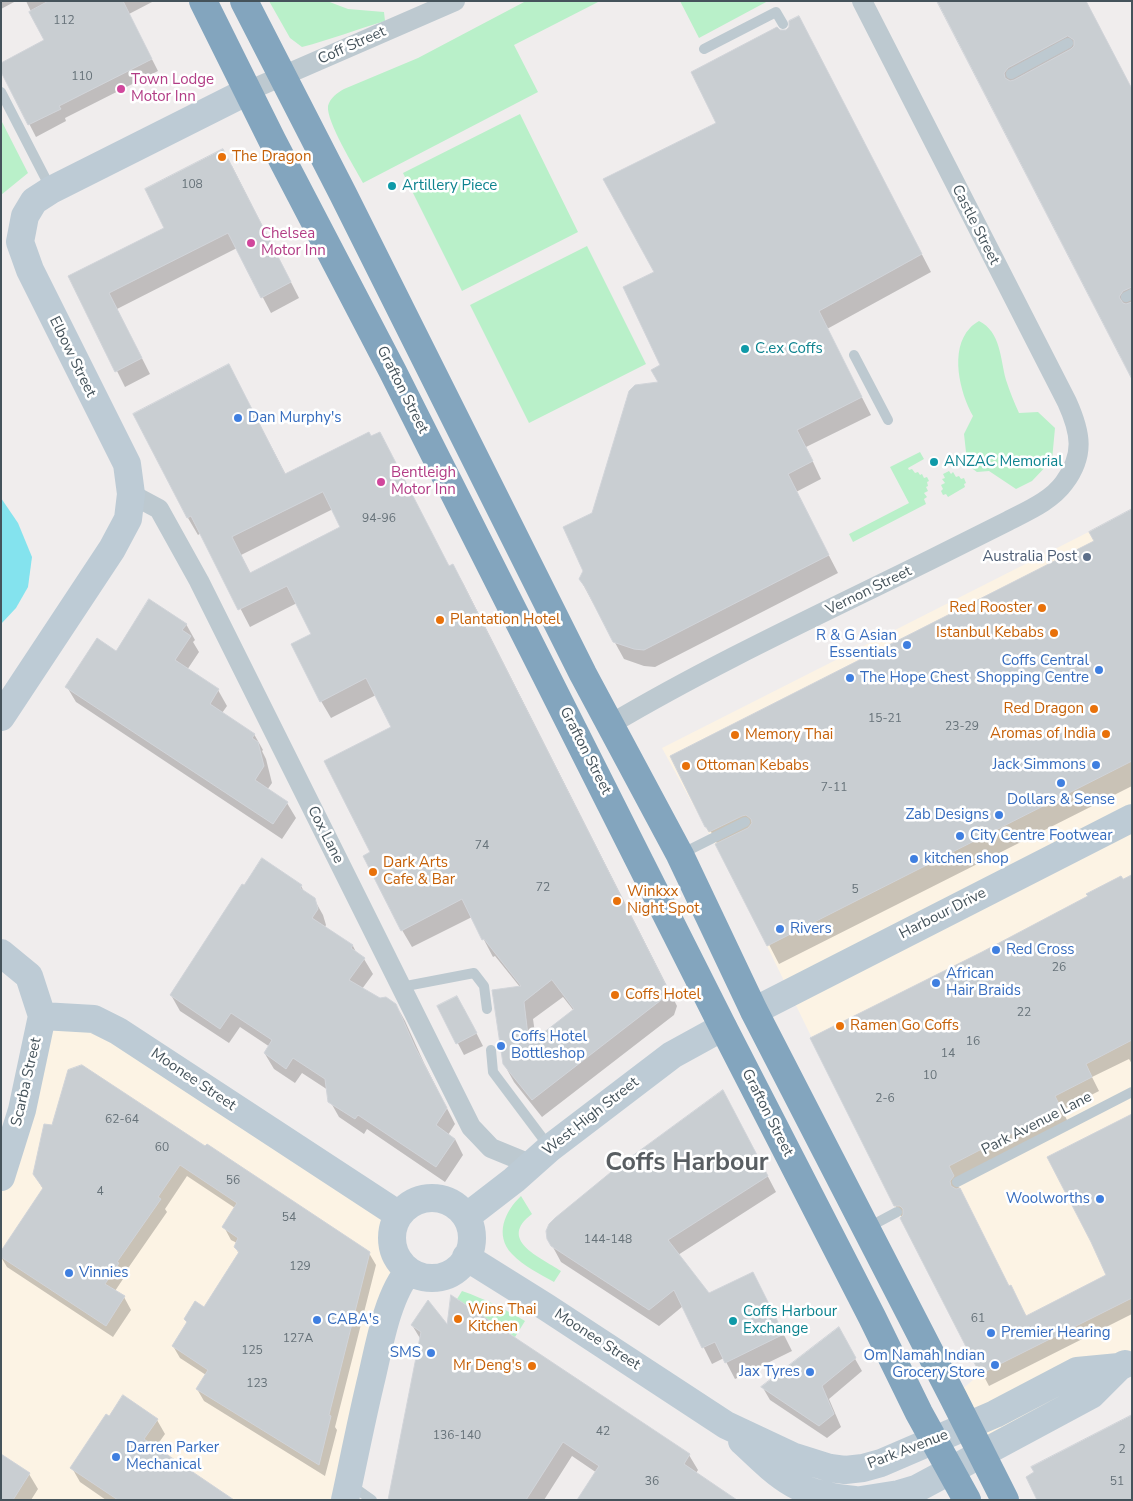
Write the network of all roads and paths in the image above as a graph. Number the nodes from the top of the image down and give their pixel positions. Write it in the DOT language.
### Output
graph roads {
  1 [pos="204,1"];
  2 [pos="244,1"];
  3 [pos="455,1"];
  4 [pos="862,1"];
  5 [pos="783,24"];
  6 [pos="1068,43"];
  7 [pos="704,49"];
  8 [pos="1011,74"];
  9 [pos="282,78"];
  10 [pos="248,91"];
  11 [pos="1,92"];
  12 [pos="51,190"];
  13 [pos="854,355"];
  14 [pos="888,420"];
  15 [pos="1080,451"];
  16 [pos="131,494"];
  17 [pos="1,717"];
  18 [pos="611,724"];
  19 [pos="1132,818"];
  20 [pos="745,822"];
  21 [pos="680,855"];
  22 [pos="1,953"];
  23 [pos="401,987"];
  24 [pos="487,1009"];
  25 [pos="754,1011"];
  26 [pos="42,1016"];
  27 [pos="723,1027"];
  28 [pos="491,1050"];
  29 [pos="1132,1092"];
  30 [pos="540,1156"];
  31 [pos="1,1177"];
  32 [pos="957,1182"];
  33 [pos="897,1212"];
  34 [pos="399,1215"];
  35 [pos="466,1217"];
  36 [pos="867,1228"];
  37 [pos="466,1257"];
  38 [pos="409,1271"];
  39 [pos="1125,1364"];
  40 [pos="726,1425"];
  41 [pos="968,1427"];
  42 [pos="933,1440"];
  43 [pos="981,1454"];
  44 [pos="950,1471"];
  45 [pos="346,1492"];
  46 [pos="802,1492"];
  47 [pos="372,1500"];
  48 [pos="854,1500"];
  49 [pos="861,1500"];
  50 [pos="968,1500"];
  51 [pos="1005,1500"];
  1 -- 10 [label="highway, Grafton Street"];
  2 -- 9 [label="highway"];
  3 -- 9 [label="street, Coff Street"];
  4 -- 15 [label="street, Castle Street"];
  5 -- 7 [label="lane"];
  6 -- 8 [label="lane"];
  9 -- 10 [label="street, Coff Street"];
  9 -- 18 [label="highway"];
  10 -- 12 [label="street, Elbow Street"];
  10 -- 27 [label="highway, Grafton Street"];
  11 -- 12 [label="lane"];
  12 -- 16 [label="street, Elbow Street"];
  13 -- 14 [label="lane"];
  15 -- 18 [label="street, Vernon Street"];
  16 -- 17 [label="street, Elbow Street"];
  16 -- 23 [label="street, Cox Lane"];
  18 -- 21 [label="highway"];
  19 -- 25 [label="street, Harbour Drive"];
  20 -- 21 [label="lane"];
  21 -- 25 [label="highway"];
  22 -- 26 [label="street"];
  23 -- 24 [label="lane"];
  23 -- 30 [label="street, Cox Lane"];
  25 -- 27 [label="highway"];
  25 -- 36 [label="highway"];
  26 -- 31 [label="street, Scarba Street"];
  26 -- 34 [label="street, Moonee Street"];
  27 -- 30 [label="street, West High Street"];
  27 -- 42 [label="highway, Grafton Street"];
  28 -- 30 [label="lane"];
  29 -- 32 [label="lane, Park Avenue Lane"];
  30 -- 35 [label="street, West High Street"];
  33 -- 36 [label="lane"];
  34 -- 35 [label="street"];
  34 -- 38 [label="street"];
  35 -- 37 [label="street"];
  36 -- 41 [label="highway"];
  37 -- 38 [label="street"];
  37 -- 40 [label="street, Moonee Street"];
  38 -- 45 [label="street"];
  39 -- 41 [label="street, Park Avenue"];
  39 -- 43 [label="street, Park Avenue"];
  40 -- 42 [label="street, Park Avenue"];
  40 -- 46 [label="street"];
  41 -- 42 [label="street, Park Avenue"];
  41 -- 43 [label="highway"];
  42 -- 44 [label="highway, Grafton Street"];
  43 -- 44 [label="street, Park Avenue"];
  43 -- 51 [label="highway"];
  44 -- 49 [label="street, Park Avenue"];
  44 -- 50 [label="highway, Grafton Street"];
  45 -- 47 [label="lane"];
  46 -- 48 [label="street"];
}
